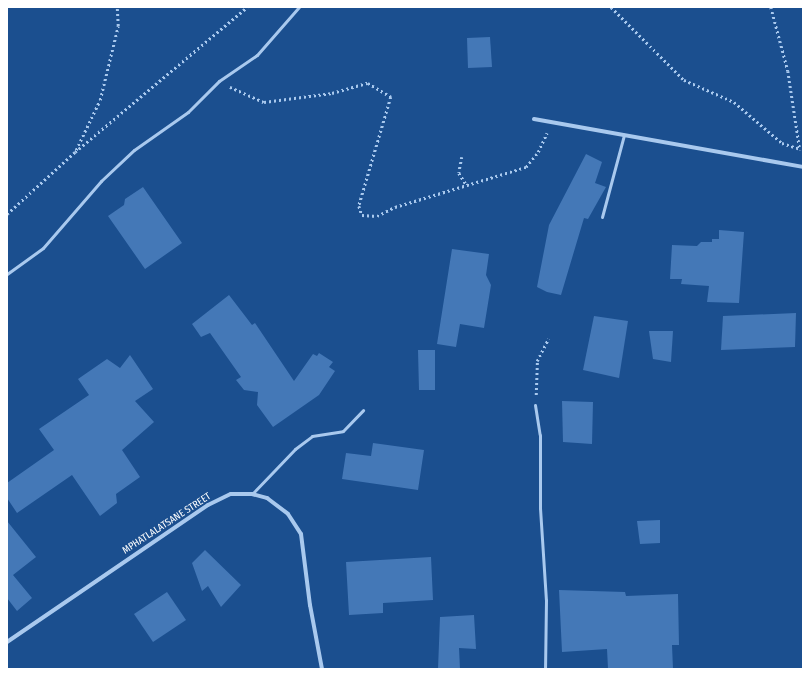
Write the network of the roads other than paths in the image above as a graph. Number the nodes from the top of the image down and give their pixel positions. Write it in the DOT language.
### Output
graph roads {
  1 [pos="299,7"];
  2 [pos="534,119"];
  3 [pos="624,135"];
  4 [pos="803,167"];
  5 [pos="602,217"];
  6 [pos="7,274"];
  7 [pos="535,405"];
  8 [pos="363,410"];
  9 [pos="252,494"];
  10 [pos="7,642"];
  11 [pos="322,669"];
  12 [pos="545,669"];
  1 -- 6 [label="lane"];
  2 -- 3 [label="street"];
  3 -- 4 [label="street"];
  3 -- 5 [label="lane"];
  7 -- 12 [label="lane"];
  8 -- 9 [label="lane"];
  9 -- 10 [label="street, MPHATLALATSANE STREET"];
  9 -- 11 [label="street, MPHATLALATSANE STREET"];
}
